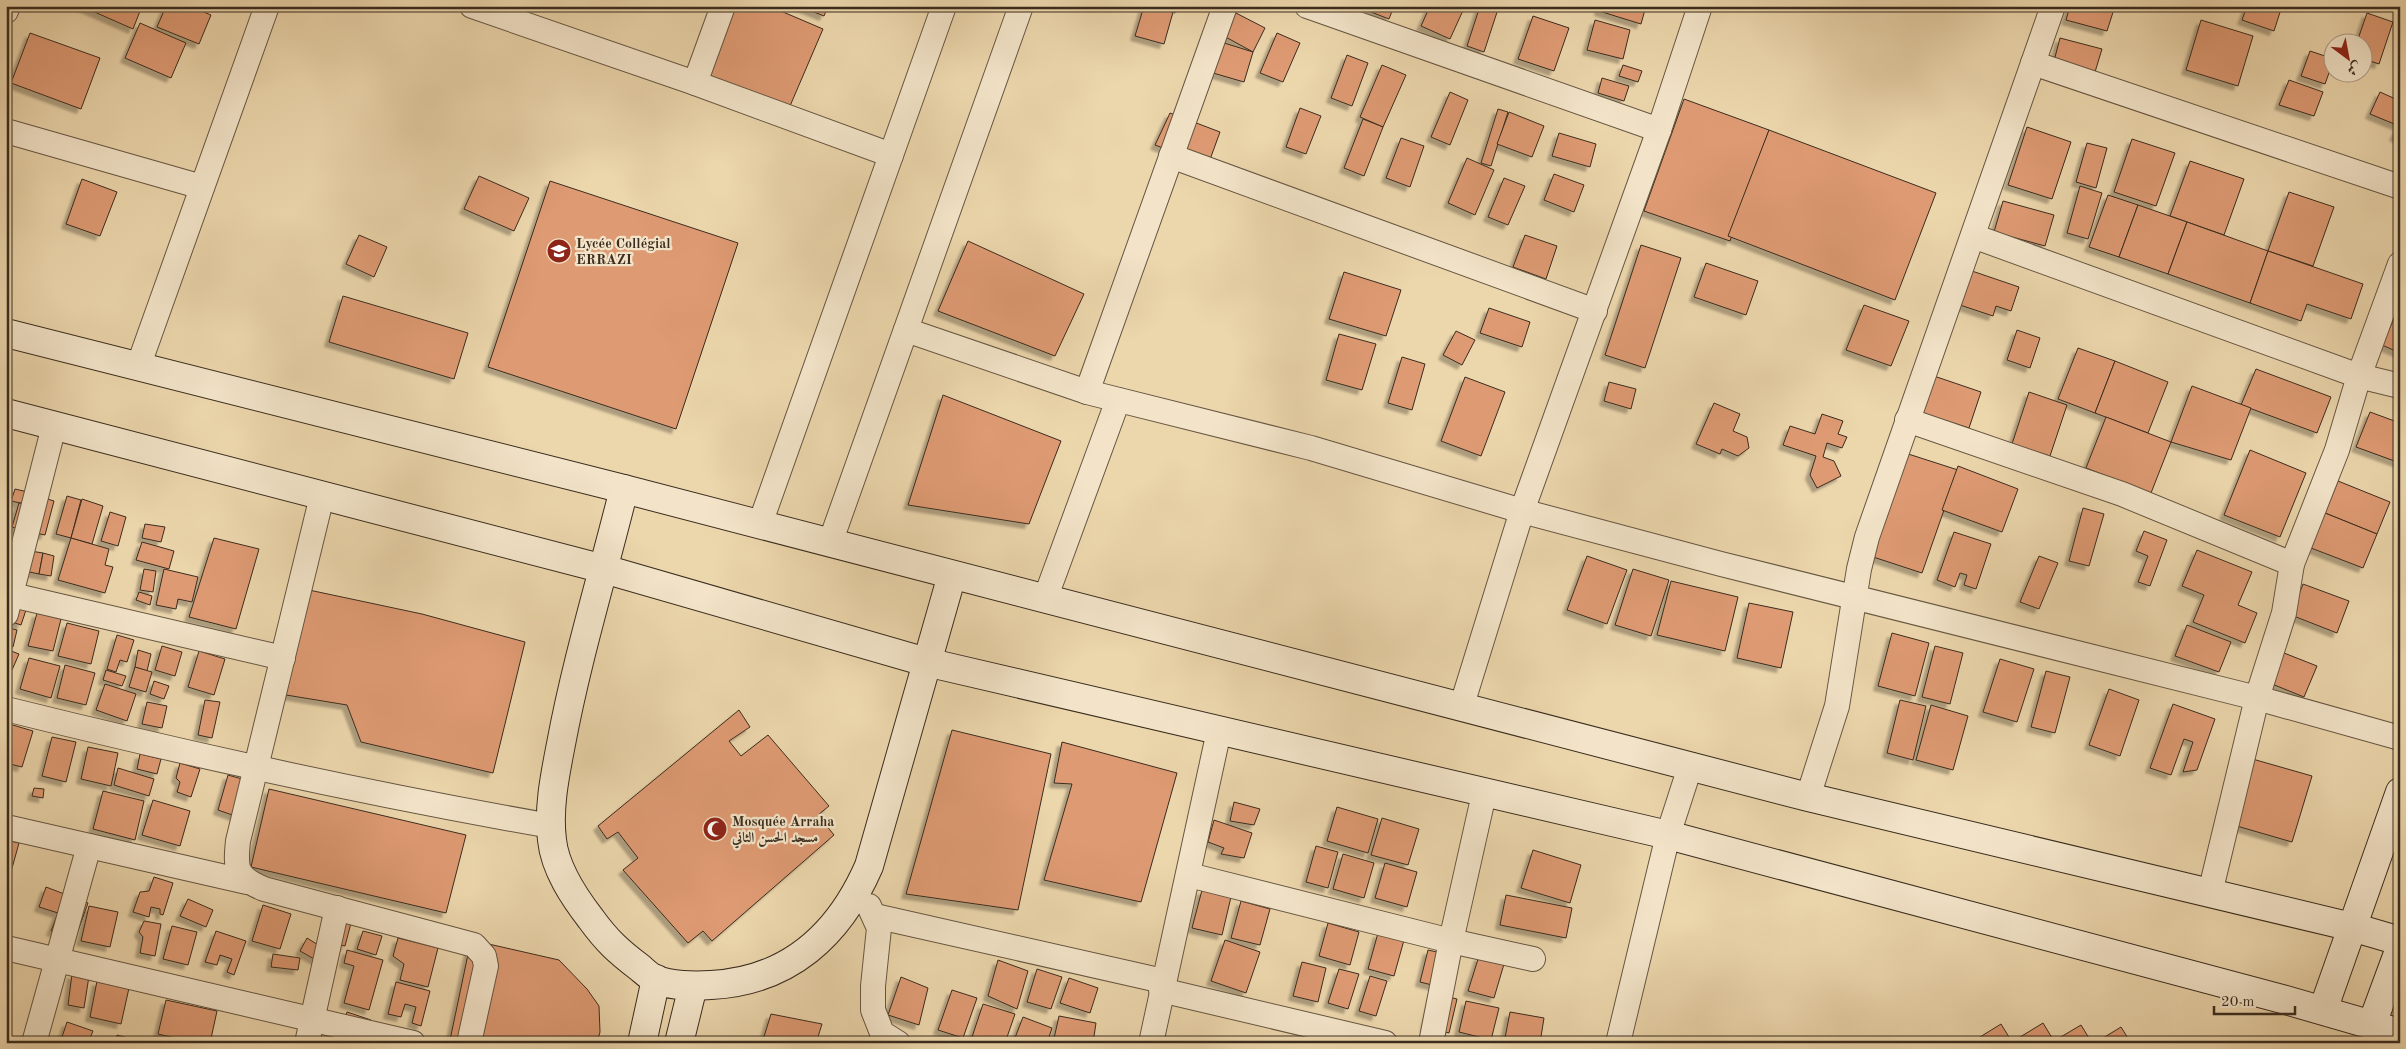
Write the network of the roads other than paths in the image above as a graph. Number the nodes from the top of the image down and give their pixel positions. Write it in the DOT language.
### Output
graph roads {
  1 [pos="8,6"];
  2 [pos="267,6"];
  3 [pos="472,6"];
  4 [pos="723,6"];
  5 [pos="944,6"];
  6 [pos="1021,6"];
  7 [pos="1226,6"];
  8 [pos="1307,6"];
  9 [pos="1700,6"];
  10 [pos="2053,6"];
  11 [pos="6,11"];
  12 [pos="2033,63"];
  13 [pos="695,83"];
  14 [pos="1659,130"];
  15 [pos="6,131"];
  16 [pos="891,155"];
  17 [pos="1171,156"];
  18 [pos="202,187"];
  19 [pos="2400,187"];
  20 [pos="1973,236"];
  21 [pos="2400,264"];
  22 [pos="1595,311"];
  23 [pos="906,330"];
  24 [pos="6,333"];
  25 [pos="138,367"];
  26 [pos="2359,376"];
  27 [pos="2400,386"];
  28 [pos="1087,392"];
  29 [pos="1118,400"];
  30 [pos="6,413"];
  31 [pos="1907,420"];
  32 [pos="54,426"];
  33 [pos="624,489"];
  34 [pos="322,496"];
  35 [pos="1522,510"];
  36 [pos="760,524"];
  37 [pos="830,543"];
  38 [pos="2292,564"];
  39 [pos="604,569"];
  40 [pos="952,575"];
  41 [pos="1854,598"];
  42 [pos="1045,599"];
  43 [pos="9,605"];
  44 [pos="283,658"];
  45 [pos="926,662"];
  46 [pos="2257,698"];
  47 [pos="1461,708"];
  48 [pos="6,709"];
  49 [pos="1219,732"];
  50 [pos="2400,738"];
  51 [pos="257,767"];
  52 [pos="1690,767"];
  53 [pos="2400,792"];
  54 [pos="1484,794"];
  55 [pos="1808,798"];
  56 [pos="552,826"];
  57 [pos="6,828"];
  58 [pos="1668,836"];
  59 [pos="89,846"];
  60 [pos="1189,875"];
  61 [pos="247,882"];
  62 [pos="857,894"];
  63 [pos="2210,894"];
  64 [pos="337,908"];
  65 [pos="875,916"];
  66 [pos="2352,928"];
  67 [pos="1451,941"];
  68 [pos="2400,941"];
  69 [pos="6,948"];
  70 [pos="2400,948"];
  71 [pos="56,959"];
  72 [pos="1533,960"];
  73 [pos="656,979"];
  74 [pos="693,986"];
  75 [pos="1162,986"];
  76 [pos="2323,1010"];
  77 [pos="312,1020"];
  78 [pos="2372,1024"];
  79 [pos="874,1033"];
  80 [pos="2400,1033"];
  81 [pos="34,1043"];
  82 [pos="307,1043"];
  83 [pos="413,1043"];
  84 [pos="468,1043"];
  85 [pos="642,1043"];
  86 [pos="680,1043"];
  87 [pos="898,1043"];
  88 [pos="1151,1043"];
  89 [pos="1384,1043"];
  90 [pos="1431,1043"];
  91 [pos="1618,1043"];
  1 -- 11 [label="street"];
  2 -- 18 [label="street"];
  3 -- 13 [label="street"];
  4 -- 13 [label="street"];
  5 -- 16 [label="street"];
  6 -- 23 [label="street"];
  7 -- 17 [label="street"];
  8 -- 14 [label="street"];
  9 -- 14 [label="street"];
  10 -- 12 [label="street"];
  12 -- 19 [label="street"];
  12 -- 20 [label="street"];
  13 -- 16 [label="street"];
  14 -- 22 [label="street"];
  15 -- 18 [label="street"];
  16 -- 36 [label="street"];
  17 -- 22 [label="street"];
  17 -- 28 [label="street"];
  18 -- 25 [label="street"];
  20 -- 26 [label="street"];
  20 -- 31 [label="street"];
  21 -- 26 [label="street"];
  22 -- 35 [label="street"];
  23 -- 28 [label="street"];
  23 -- 37 [label="street"];
  24 -- 25 [label="street"];
  25 -- 33 [label="street"];
  26 -- 27 [label="street"];
  26 -- 38 [label="street"];
  28 -- 29 [label="street"];
  29 -- 35 [label="street"];
  29 -- 42 [label="street"];
  30 -- 32 [label="street"];
  31 -- 38 [label="street"];
  31 -- 41 [label="street"];
  32 -- 34 [label="street"];
  32 -- 43 [label="street"];
  33 -- 36 [label="street"];
  33 -- 39 [label="street"];
  34 -- 39 [label="street"];
  34 -- 44 [label="street"];
  35 -- 41 [label="street"];
  35 -- 47 [label="street"];
  36 -- 37 [label="street"];
  37 -- 40 [label="street"];
  38 -- 46 [label="street"];
  39 -- 45 [label="street"];
  39 -- 56 [label="street"];
  40 -- 42 [label="street"];
  40 -- 45 [label="street"];
  41 -- 46 [label="street"];
  41 -- 55 [label="street"];
  42 -- 47 [label="street"];
  43 -- 44 [label="street"];
  44 -- 51 [label="street"];
  45 -- 49 [label="street"];
  45 -- 62 [label="street"];
  46 -- 50 [label="street"];
  46 -- 63 [label="street"];
  47 -- 52 [label="street"];
  48 -- 51 [label="street"];
  49 -- 54 [label="street"];
  49 -- 60 [label="street"];
  51 -- 56 [label="street"];
  51 -- 61 [label="street"];
  52 -- 55 [label="street"];
  52 -- 58 [label="street"];
  53 -- 66 [label="street"];
  54 -- 58 [label="street"];
  54 -- 67 [label="street"];
  55 -- 63 [label="street"];
  56 -- 73 [label="street"];
  57 -- 59 [label="street"];
  58 -- 76 [label="street"];
  58 -- 91 [label="street"];
  59 -- 61 [label="street"];
  59 -- 71 [label="street"];
  60 -- 67 [label="street"];
  60 -- 75 [label="street"];
  61 -- 64 [label="street"];
  62 -- 65 [label="street"];
  62 -- 74 [label="street"];
  63 -- 66 [label="street"];
  64 -- 77 [label="street"];
  64 -- 84 [label="street"];
  65 -- 75 [label="street"];
  65 -- 79 [label="street"];
  66 -- 68 [label="street"];
  66 -- 76 [label="street"];
  67 -- 72 [label="street"];
  67 -- 90 [label="street"];
  69 -- 71 [label="street"];
  70 -- 78 [label="street"];
  71 -- 77 [label="street"];
  71 -- 81 [label="street"];
  73 -- 74 [label="street"];
  73 -- 85 [label="street"];
  74 -- 86 [label="street"];
  75 -- 88 [label="street"];
  75 -- 89 [label="street"];
  76 -- 78 [label="street"];
  77 -- 82 [label="street"];
  77 -- 83 [label="street"];
  78 -- 80 [label="street"];
  79 -- 87 [label="street"];
}
